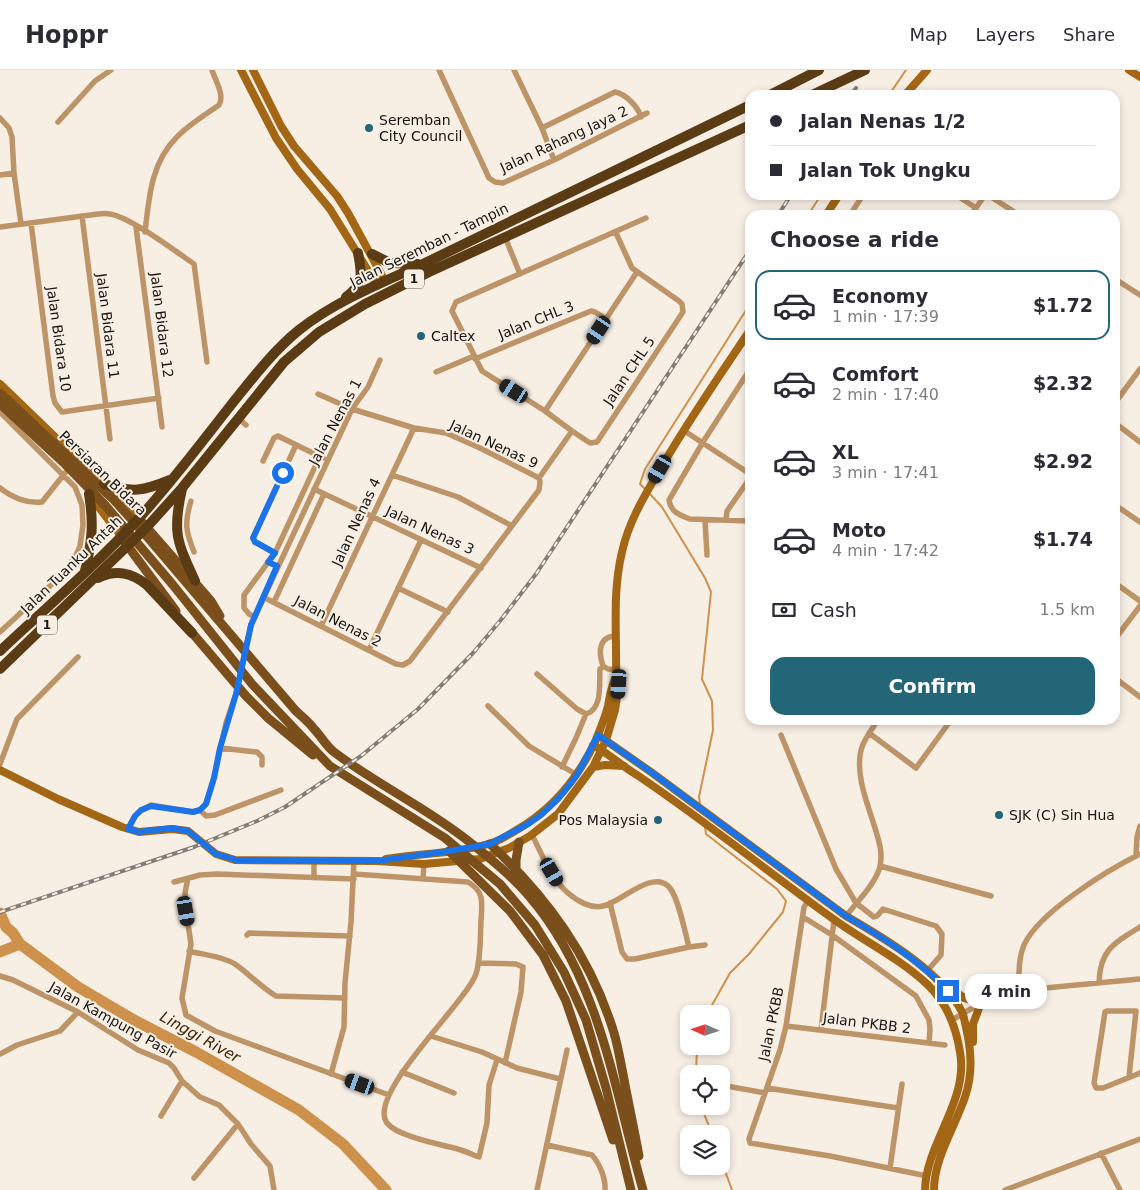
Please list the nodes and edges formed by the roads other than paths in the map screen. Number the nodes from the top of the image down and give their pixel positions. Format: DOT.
graph roads {
  1 [pos="111,70"];
  2 [pos="212,70"];
  3 [pos="241,70"];
  4 [pos="253,70"];
  5 [pos="440,70"];
  6 [pos="514,70"];
  7 [pos="819,70"];
  8 [pos="865,70"];
  9 [pos="927,70"];
  10 [pos="1129,70"];
  11 [pos="1140,77"];
  12 [pos="780,90"];
  13 [pos="823,90"];
  14 [pos="909,90"];
  15 [pos="745,107"];
  16 [pos="0,118"];
  17 [pos="58,122"];
  18 [pos="745,127"];
  19 [pos="542,128"];
  20 [pos="554,160"];
  21 [pos="14,173"];
  22 [pos="0,175"];
  23 [pos="964,200"];
  24 [pos="983,200"];
  25 [pos="995,200"];
  26 [pos="976,208"];
  27 [pos="1011,210"];
  28 [pos="82,216"];
  29 [pos="646,218"];
  30 [pos="31,223"];
  31 [pos="21,224"];
  32 [pos="0,227"];
  33 [pos="136,227"];
  34 [pos="146,232"];
  35 [pos="616,233"];
  36 [pos="505,237"];
  37 [pos="358,253"];
  38 [pos="372,254"];
  39 [pos="423,264"];
  40 [pos="637,272"];
  41 [pos="520,274"];
  42 [pos="381,283"];
  43 [pos="1120,283"];
  44 [pos="1140,295"];
  45 [pos="333,307"];
  46 [pos="606,319"];
  47 [pos="745,338"];
  48 [pos="474,358"];
  49 [pos="380,360"];
  50 [pos="207,362"];
  51 [pos="1140,369"];
  52 [pos="436,372"];
  53 [pos="745,377"];
  54 [pos="0,384"];
  55 [pos="0,393"];
  56 [pos="318,394"];
  57 [pos="1120,396"];
  58 [pos="159,398"];
  59 [pos="0,404"];
  60 [pos="106,405"];
  61 [pos="352,410"];
  62 [pos="0,411"];
  63 [pos="545,411"];
  64 [pos="162,427"];
  65 [pos="1120,427"];
  66 [pos="414,428"];
  67 [pos="684,430"];
  68 [pos="572,431"];
  69 [pos="110,439"];
  70 [pos="703,442"];
  71 [pos="1140,442"];
  72 [pos="296,445"];
  73 [pos="320,456"];
  74 [pos="328,460"];
  75 [pos="263,461"];
  76 [pos="745,471"];
  77 [pos="65,473"];
  78 [pos="392,475"];
  79 [pos="539,478"];
  80 [pos="172,479"];
  81 [pos="104,484"];
  82 [pos="745,485"];
  83 [pos="0,488"];
  84 [pos="182,488"];
  85 [pos="314,489"];
  86 [pos="88,494"];
  87 [pos="324,494"];
  88 [pos="121,501"];
  89 [pos="191,501"];
  90 [pos="1120,508"];
  91 [pos="372,517"];
  92 [pos="138,518"];
  93 [pos="705,520"];
  94 [pos="726,520"];
  95 [pos="109,521"];
  96 [pos="745,521"];
  97 [pos="1140,522"];
  98 [pos="512,526"];
  99 [pos="147,527"];
  100 [pos="121,536"];
  101 [pos="421,540"];
  102 [pos="128,546"];
  103 [pos="194,552"];
  104 [pos="170,553"];
  105 [pos="275,553"];
  106 [pos="707,556"];
  107 [pos="268,562"];
  108 [pos="277,566"];
  109 [pos="480,568"];
  110 [pos="84,572"];
  111 [pos="151,575"];
  112 [pos="93,581"];
  113 [pos="195,582"];
  114 [pos="398,588"];
  115 [pos="1120,589"];
  116 [pos="263,597"];
  117 [pos="1140,601"];
  118 [pos="274,602"];
  119 [pos="1140,606"];
  120 [pos="448,612"];
  121 [pos="255,616"];
  122 [pos="321,626"];
  123 [pos="0,632"];
  124 [pos="1120,632"];
  125 [pos="192,633"];
  126 [pos="230,634"];
  127 [pos="616,636"];
  128 [pos="369,650"];
  129 [pos="0,651"];
  130 [pos="78,658"];
  131 [pos="403,665"];
  132 [pos="603,666"];
  133 [pos="0,669"];
  134 [pos="616,673"];
  135 [pos="537,674"];
  136 [pos="1120,682"];
  137 [pos="1140,697"];
  138 [pos="488,706"];
  139 [pos="586,714"];
  140 [pos="874,725"];
  141 [pos="947,725"];
  142 [pos="868,733"];
  143 [pos="781,734"];
  144 [pos="598,735"];
  145 [pos="606,740"];
  146 [pos="593,745"];
  147 [pos="220,748"];
  148 [pos="601,749"];
  149 [pos="0,764"];
  150 [pos="262,765"];
  151 [pos="330,766"];
  152 [pos="624,766"];
  153 [pos="562,767"];
  154 [pos="593,767"];
  155 [pos="0,770"];
  156 [pos="577,775"];
  157 [pos="282,790"];
  158 [pos="200,810"];
  159 [pos="699,813"];
  160 [pos="709,821"];
  161 [pos="1140,826"];
  162 [pos="128,829"];
  163 [pos="532,835"];
  164 [pos="519,842"];
  165 [pos="490,844"];
  166 [pos="449,851"];
  167 [pos="499,852"];
  168 [pos="1138,855"];
  169 [pos="314,860"];
  170 [pos="354,861"];
  171 [pos="377,861"];
  172 [pos="458,861"];
  173 [pos="424,864"];
  174 [pos="880,866"];
  175 [pos="517,870"];
  176 [pos="354,876"];
  177 [pos="314,877"];
  178 [pos="188,878"];
  179 [pos="423,879"];
  180 [pos="174,882"];
  181 [pos="991,896"];
  182 [pos="498,899"];
  183 [pos="610,903"];
  184 [pos="856,903"];
  185 [pos="806,904"];
  186 [pos="846,916"];
  187 [pos="803,917"];
  188 [pos="834,920"];
  189 [pos="1140,927"];
  190 [pos="247,935"];
  191 [pos="832,935"];
  192 [pos="350,936"];
  193 [pos="705,945"];
  194 [pos="689,947"];
  195 [pos="189,951"];
  196 [pos="478,963"];
  197 [pos="927,971"];
  198 [pos="0,976"];
  199 [pos="1140,980"];
  200 [pos="1099,982"];
  201 [pos="942,984"];
  202 [pos="1018,991"];
  203 [pos="345,998"];
  204 [pos="981,1003"];
  205 [pos="78,1012"];
  206 [pos="963,1013"];
  207 [pos="952,1020"];
  208 [pos="786,1026"];
  209 [pos="821,1030"];
  210 [pos="431,1036"];
  211 [pos="929,1043"];
  212 [pos="945,1045"];
  213 [pos="567,1050"];
  214 [pos="971,1053"];
  215 [pos="0,1054"];
  216 [pos="496,1060"];
  217 [pos="505,1063"];
  218 [pos="402,1072"];
  219 [pos="1140,1073"];
  220 [pos="331,1074"];
  221 [pos="560,1078"];
  222 [pos="1129,1078"];
  223 [pos="182,1081"];
  224 [pos="902,1084"];
  225 [pos="730,1086"];
  226 [pos="766,1091"];
  227 [pos="454,1094"];
  228 [pos="390,1095"];
  229 [pos="898,1108"];
  230 [pos="160,1116"];
  231 [pos="238,1124"];
  232 [pos="1140,1138"];
  233 [pos="547,1145"];
  234 [pos="1101,1153"];
  235 [pos="890,1168"];
  236 [pos="926,1176"];
  237 [pos="194,1178"];
  238 [pos="274,1190"];
  239 [pos="538,1190"];
  240 [pos="605,1190"];
  241 [pos="630,1190"];
  242 [pos="644,1190"];
  243 [pos="925,1190"];
  244 [pos="934,1190"];
  245 [pos="1005,1190"];
  246 [pos="1120,1190"];
  1 -- 17 [label="street"];
  2 -- 34 [label="street"];
  3 -- 37 [label="main road"];
  4 -- 38 [label="main road"];
  5 -- 20 [label="street, Jalan Rahang Jaya 2"];
  6 -- 19 [label="street"];
  7 -- 12 [label="highway"];
  8 -- 13 [label="highway"];
  9 -- 14 [label="main road"];
  10 -- 11 [label="main road"];
  15 -- 39 [label="highway, Jalan Seremban - Tampin / 1"];
  16 -- 21 [label="street"];
  18 -- 36 [label="highway, Jalan Seremban - Tampin / 1"];
  19 -- 20 [label="street"];
  19 -- 20 [label="street, Jalan Rahang Jaya 2"];
  21 -- 22 [label="street"];
  21 -- 31 [label="street"];
  23 -- 26 [label="street"];
  24 -- 26 [label="street"];
  25 -- 27 [label="street"];
  28 -- 30 [label="street"];
  28 -- 33 [label="street"];
  28 -- 60 [label="street, Jalan Bidara 11"];
  29 -- 35 [label="street"];
  30 -- 31 [label="street"];
  30 -- 60 [label="street, Jalan Bidara 10"];
  31 -- 32 [label="street"];
  33 -- 34 [label="street"];
  33 -- 58 [label="street, Jalan Bidara 12"];
  34 -- 50 [label="street"];
  35 -- 40 [label="street"];
  35 -- 41 [label="street"];
  36 -- 41 [label="street"];
  36 -- 84 [label="highway, Jalan Seremban - Tampin / 1"];
  37 -- 42 [label="main road"];
  37 -- 45 [label="highway"];
  38 -- 39 [label="highway"];
  38 -- 42 [label="main road"];
  39 -- 42 [label="highway, Jalan Seremban - Tampin / 1"];
  40 -- 46 [label="street"];
  40 -- 68 [label="street, Jalan CHL 5"];
  41 -- 48 [label="street"];
  42 -- 45 [label="highway, Jalan Seremban - Tampin / 1"];
  43 -- 44 [label="street"];
  45 -- 80 [label="highway, Jalan Seremban - Tampin / 1"];
  46 -- 48 [label="street, Jalan CHL 3"];
  46 -- 63 [label="street"];
  47 -- 67 [label="main road"];
  48 -- 52 [label="street"];
  48 -- 63 [label="street"];
  49 -- 61 [label="street, Jalan Nenas 1"];
  51 -- 57 [label="street"];
  53 -- 70 [label="street"];
  54 -- 81 [label="main road, Persiaran Bidara"];
  55 -- 126 [label="main road, Persiaran Bidara"];
  56 -- 61 [label="street, Jalan Nenas 9"];
  58 -- 60 [label="street"];
  58 -- 64 [label="street, Jalan Bidara 12"];
  59 -- 151 [label="main road, Persiaran Bidara"];
  60 -- 69 [label="street, Jalan Bidara 11"];
  61 -- 66 [label="street, Jalan Nenas 9"];
  61 -- 74 [label="street, Jalan Nenas 1"];
  62 -- 77 [label="main road, Persiaran Bidara"];
  63 -- 68 [label="street"];
  65 -- 71 [label="street"];
  66 -- 78 [label="street, Jalan Nenas 4"];
  66 -- 79 [label="street, Jalan Nenas 9"];
  67 -- 70 [label="street"];
  67 -- 127 [label="main road"];
  68 -- 79 [label="street"];
  70 -- 76 [label="street"];
  70 -- 93 [label="street"];
  72 -- 73 [label="street"];
  72 -- 75 [label="street"];
  72 -- 105 [label="street"];
  73 -- 74 [label="street"];
  73 -- 105 [label="street"];
  74 -- 85 [label="street, Jalan Nenas 1"];
  77 -- 83 [label="street"];
  77 -- 86 [label="main road, Persiaran Bidara"];
  77 -- 123 [label="street"];
  78 -- 91 [label="street, Jalan Nenas 4"];
  78 -- 98 [label="street"];
  79 -- 98 [label="street, Jalan Nenas 9"];
  80 -- 81 [label="highway"];
  80 -- 92 [label="highway, Jalan Seremban - Tampin / 1"];
  81 -- 88 [label="main road, Persiaran Bidara"];
  82 -- 94 [label="street"];
  84 -- 99 [label="highway, Jalan Seremban - Tampin / 1"];
  84 -- 113 [label="highway"];
  85 -- 87 [label="street, Jalan Nenas 3"];
  85 -- 108 [label="street, Jalan Nenas 1"];
  86 -- 95 [label="main road, Persiaran Bidara"];
  86 -- 110 [label="highway"];
  87 -- 91 [label="street, Jalan Nenas 3"];
  87 -- 118 [label="street"];
  88 -- 92 [label="main road, Persiaran Bidara"];
  88 -- 95 [label="main road"];
  89 -- 103 [label="street"];
  90 -- 97 [label="street"];
  91 -- 101 [label="street, Jalan Nenas 3"];
  91 -- 122 [label="street, Jalan Nenas 4"];
  92 -- 99 [label="main road"];
  92 -- 100 [label="highway, Jalan Tuanku Antah / 1"];
  93 -- 94 [label="street"];
  93 -- 106 [label="street"];
  94 -- 96 [label="street"];
  95 -- 100 [label="main road, Persiaran Bidara"];
  98 -- 109 [label="street, Jalan Nenas 9"];
  99 -- 102 [label="highway, Jalan Tuanku Antah / 1"];
  99 -- 104 [label="main road"];
  100 -- 102 [label="main road"];
  100 -- 110 [label="highway, Jalan Tuanku Antah / 1"];
  101 -- 109 [label="street, Jalan Nenas 3"];
  101 -- 114 [label="street"];
  102 -- 111 [label="main road"];
  102 -- 112 [label="highway, Jalan Tuanku Antah / 1"];
  104 -- 111 [label="main road"];
  104 -- 113 [label="main road"];
  105 -- 107 [label="street"];
  107 -- 108 [label="street"];
  107 -- 121 [label="street"];
  108 -- 116 [label="street, Jalan Nenas 1"];
  109 -- 120 [label="street, Jalan Nenas 9"];
  110 -- 129 [label="highway, Jalan Tuanku Antah / 1"];
  111 -- 125 [label="main road"];
  112 -- 125 [label="highway"];
  112 -- 133 [label="highway, Jalan Tuanku Antah / 1"];
  113 -- 126 [label="main road"];
  114 -- 120 [label="street"];
  114 -- 128 [label="street"];
  115 -- 117 [label="street"];
  116 -- 118 [label="street, Jalan Nenas 2"];
  116 -- 121 [label="street, Jalan Nenas 1"];
  118 -- 122 [label="street, Jalan Nenas 2"];
  119 -- 124 [label="street"];
  120 -- 131 [label="street, Jalan Nenas 9"];
  121 -- 147 [label="street, Jalan Nenas 1"];
  122 -- 128 [label="street, Jalan Nenas 2"];
  125 -- 151 [label="main road"];
  126 -- 242 [label="main road"];
  127 -- 132 [label="street"];
  127 -- 134 [label="main road"];
  128 -- 131 [label="street, Jalan Nenas 2"];
  130 -- 149 [label="street"];
  132 -- 134 [label="street"];
  132 -- 139 [label="street"];
  134 -- 144 [label="main road"];
  134 -- 145 [label="main road"];
  135 -- 139 [label="street"];
  136 -- 137 [label="street"];
  138 -- 153 [label="street"];
  139 -- 153 [label="street"];
  140 -- 142 [label="street"];
  141 -- 142 [label="street"];
  142 -- 174 [label="street"];
  143 -- 184 [label="street"];
  144 -- 145 [label="main road"];
  144 -- 146 [label="main road"];
  145 -- 148 [label="main road"];
  145 -- 159 [label="main road"];
  146 -- 148 [label="main road"];
  146 -- 156 [label="main road"];
  147 -- 150 [label="street"];
  147 -- 158 [label="street, Jalan Nenas 1"];
  148 -- 152 [label="main road"];
  148 -- 154 [label="main road"];
  151 -- 241 [label="main road"];
  152 -- 154 [label="main road"];
  152 -- 159 [label="main road"];
  153 -- 156 [label="street"];
  154 -- 163 [label="main road"];
  155 -- 162 [label="main road"];
  156 -- 165 [label="main road"];
  157 -- 158 [label="street"];
  158 -- 162 [label="street"];
  159 -- 160 [label="main road"];
  160 -- 185 [label="main road"];
  160 -- 186 [label="main road"];
  161 -- 168 [label="street"];
  162 -- 169 [label="main road"];
  163 -- 164 [label="main road"];
  163 -- 183 [label="street"];
  164 -- 167 [label="main road"];
  164 -- 175 [label="main road"];
  165 -- 166 [label="main road"];
  165 -- 167 [label="main road"];
  166 -- 171 [label="main road"];
  166 -- 172 [label="main road"];
  167 -- 172 [label="main road"];
  167 -- 175 [label="main road"];
  168 -- 202 [label="street"];
  169 -- 170 [label="main road"];
  169 -- 177 [label="street"];
  170 -- 171 [label="main road"];
  170 -- 176 [label="street"];
  171 -- 173 [label="main road"];
  172 -- 173 [label="main road"];
  172 -- 182 [label="main road"];
  173 -- 179 [label="street"];
  174 -- 181 [label="street"];
  174 -- 184 [label="street"];
  175 -- 182 [label="main road"];
  175 -- 242 [label="main road"];
  176 -- 177 [label="street"];
  176 -- 179 [label="street"];
  176 -- 192 [label="street"];
  177 -- 178 [label="street"];
  178 -- 180 [label="street"];
  178 -- 195 [label="street"];
  179 -- 196 [label="street"];
  182 -- 241 [label="main road"];
  183 -- 194 [label="street"];
  183 -- 194 [label="street"];
  184 -- 186 [label="street"];
  184 -- 197 [label="street"];
  185 -- 187 [label="street, Jalan PKBB"];
  185 -- 188 [label="main road"];
  186 -- 197 [label="main road"];
  187 -- 191 [label="street"];
  187 -- 208 [label="street, Jalan PKBB"];
  188 -- 191 [label="street"];
  188 -- 207 [label="main road"];
  189 -- 200 [label="street"];
  190 -- 192 [label="street"];
  191 -- 209 [label="street"];
  191 -- 211 [label="street"];
  192 -- 203 [label="street"];
  193 -- 194 [label="street"];
  195 -- 203 [label="street"];
  195 -- 220 [label="street"];
  196 -- 210 [label="street"];
  196 -- 217 [label="street"];
  197 -- 201 [label="main road"];
  198 -- 205 [label="street, Jalan Kampung Pasir"];
  199 -- 200 [label="street"];
  200 -- 202 [label="street"];
  201 -- 204 [label="main road"];
  201 -- 206 [label="main road"];
  202 -- 204 [label="street"];
  203 -- 220 [label="street"];
  204 -- 206 [label="street"];
  204 -- 214 [label="main road"];
  205 -- 215 [label="street"];
  205 -- 223 [label="street, Jalan Kampung Pasir"];
  206 -- 207 [label="street"];
  206 -- 214 [label="main road"];
  207 -- 236 [label="main road"];
  208 -- 209 [label="street, Jalan PKBB 2"];
  208 -- 226 [label="street, Jalan PKBB"];
  209 -- 211 [label="street, Jalan PKBB 2"];
  210 -- 216 [label="street"];
  210 -- 218 [label="street"];
  211 -- 212 [label="street, Jalan PKBB 2"];
  213 -- 221 [label="street"];
  214 -- 244 [label="main road"];
  216 -- 217 [label="street"];
  216 -- 228 [label="street"];
  217 -- 221 [label="street"];
  218 -- 227 [label="street"];
  218 -- 228 [label="street"];
  219 -- 222 [label="street"];
  220 -- 228 [label="street"];
  221 -- 233 [label="street"];
  222 -- 222 [label="street"];
  223 -- 230 [label="street"];
  223 -- 231 [label="street, Jalan Kampung Pasir"];
  224 -- 229 [label="street"];
  225 -- 226 [label="street"];
  226 -- 229 [label="street"];
  226 -- 235 [label="street, Jalan PKBB"];
  229 -- 235 [label="street"];
  231 -- 237 [label="street"];
  231 -- 238 [label="street, Jalan Kampung Pasir"];
  232 -- 234 [label="street"];
  233 -- 239 [label="street"];
  233 -- 240 [label="street"];
  234 -- 245 [label="street"];
  234 -- 246 [label="street"];
  235 -- 236 [label="street"];
  236 -- 243 [label="main road"];
}
